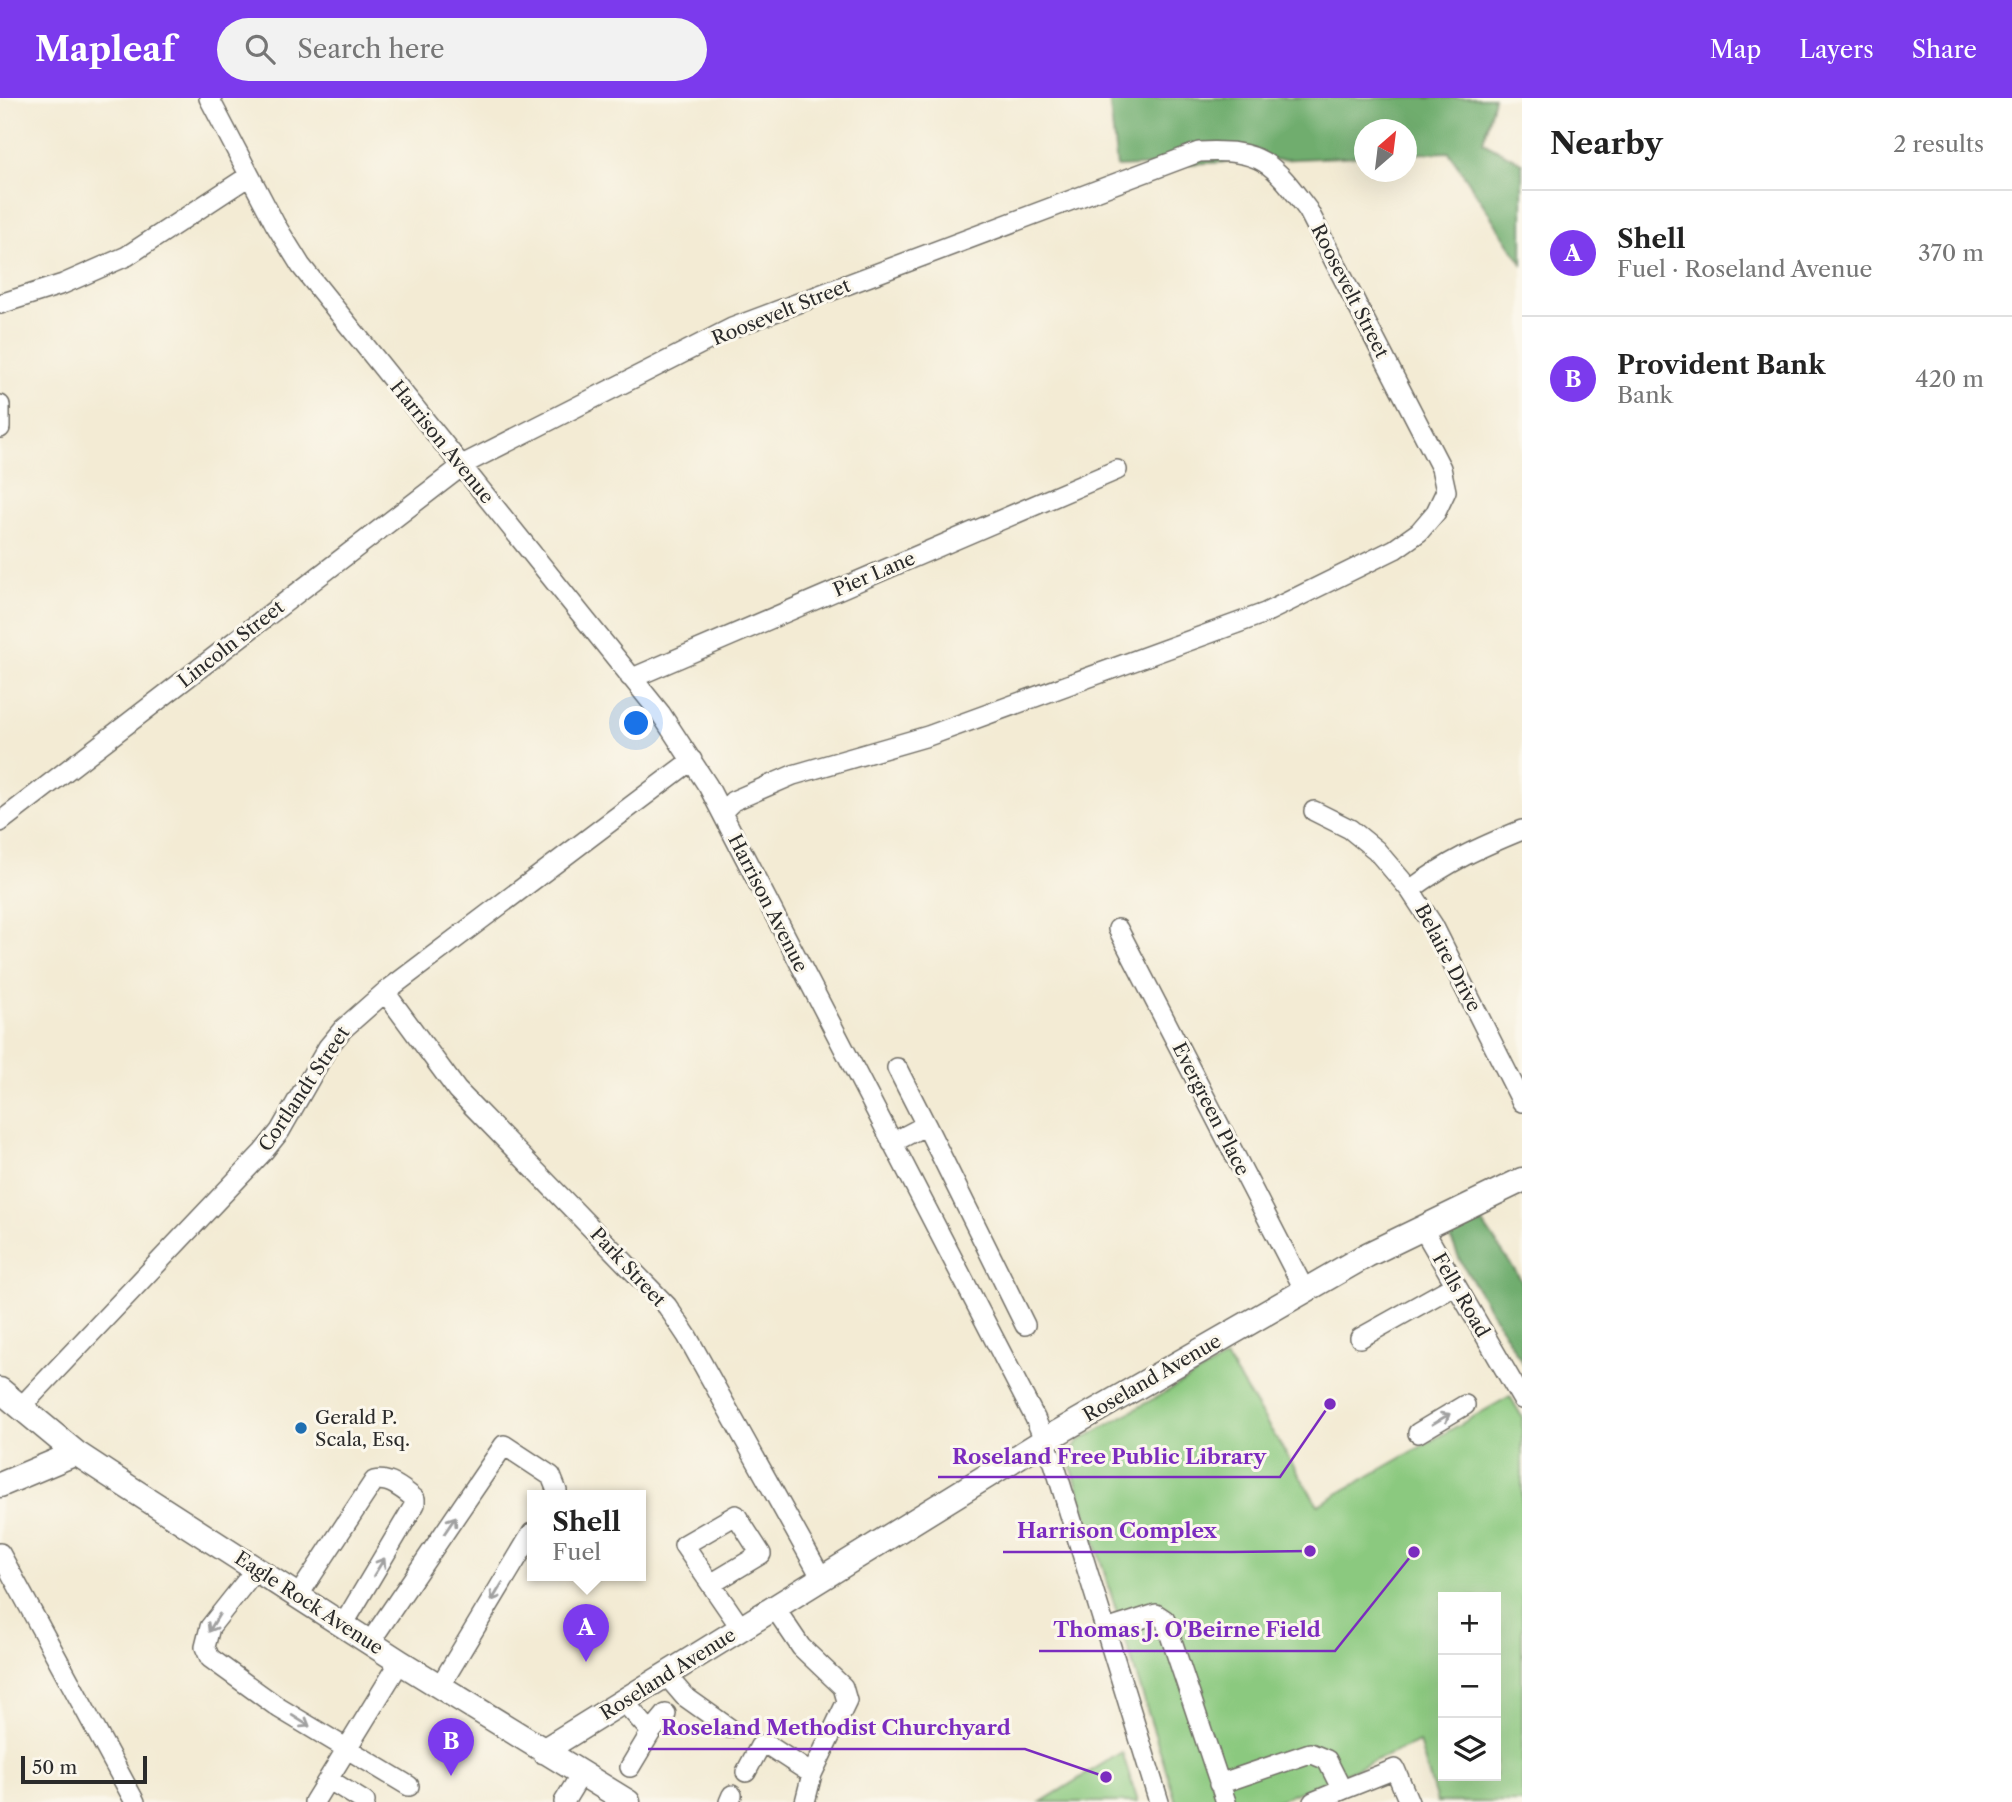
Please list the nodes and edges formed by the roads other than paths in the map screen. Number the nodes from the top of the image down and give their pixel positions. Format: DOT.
graph roads {
  1 [pos="208,98"];
  2 [pos="249,176"];
  3 [pos="0,304"];
  4 [pos="0,405"];
  5 [pos="0,428"];
  6 [pos="461,466"];
  7 [pos="1117,470"];
  8 [pos="630,677"];
  9 [pos="692,760"];
  10 [pos="1314,811"];
  11 [pos="722,812"];
  12 [pos="0,822"];
  13 [pos="1522,830"];
  14 [pos="1410,890"];
  15 [pos="1118,929"];
  16 [pos="385,992"];
  17 [pos="897,1068"];
  18 [pos="1522,1102"];
  19 [pos="926,1125"];
  20 [pos="892,1143"];
  21 [pos="1522,1180"];
  22 [pos="1422,1227"];
  23 [pos="1455,1285"];
  24 [pos="1304,1289"];
  25 [pos="1025,1325"];
  26 [pos="1360,1338"];
  27 [pos="0,1390"];
  28 [pos="1522,1399"];
  29 [pos="1465,1405"];
  30 [pos="20,1408"];
  31 [pos="1418,1433"];
  32 [pos="1045,1440"];
  33 [pos="76,1452"];
  34 [pos="0,1485"];
  35 [pos="557,1490"];
  36 [pos="527,1541"];
  37 [pos="0,1553"];
  38 [pos="256,1569"];
  39 [pos="821,1577"];
  40 [pos="711,1584"];
  41 [pos="298,1596"];
  42 [pos="774,1607"];
  43 [pos="343,1625"];
  44 [pos="741,1628"];
  45 [pos="1106,1630"];
  46 [pos="370,1642"];
  47 [pos="400,1662"];
  48 [pos="666,1675"];
  49 [pos="440,1686"];
  50 [pos="624,1702"];
  51 [pos="666,1714"];
  52 [pos="729,1728"];
  53 [pos="651,1732"];
  54 [pos="347,1749"];
  55 [pos="543,1751"];
  56 [pos="630,1767"];
  57 [pos="746,1772"];
  58 [pos="582,1774"];
  59 [pos="812,1774"];
  60 [pos="328,1779"];
  61 [pos="409,1786"];
  62 [pos="1342,1790"];
  63 [pos="1222,1793"];
  64 [pos="611,1798"];
  65 [pos="135,1802"];
  66 [pos="314,1802"];
  67 [pos="365,1802"];
  68 [pos="564,1802"];
  69 [pos="806,1802"];
  70 [pos="1159,1802"];
  71 [pos="1313,1802"];
  72 [pos="1409,1802"];
  1 -- 2 [label="street, Harrison Avenue"];
  2 -- 3 [label="street"];
  2 -- 6 [label="street, Harrison Avenue"];
  4 -- 5 [label="street"];
  6 -- 8 [label="street, Harrison Avenue"];
  6 -- 11 [label="street, Roosevelt Street"];
  6 -- 12 [label="street, Lincoln Street"];
  7 -- 8 [label="street, Pier Lane"];
  8 -- 9 [label="street, Harrison Avenue"];
  9 -- 11 [label="street, Harrison Avenue"];
  9 -- 16 [label="street, Cortlandt Street"];
  10 -- 14 [label="street, Belaire Drive"];
  11 -- 20 [label="street, Harrison Avenue"];
  13 -- 14 [label="street"];
  14 -- 18 [label="street, Belaire Drive"];
  15 -- 24 [label="street, Evergreen Place"];
  16 -- 30 [label="street, Cortlandt Street"];
  16 -- 39 [label="street, Park Street"];
  17 -- 19 [label="street"];
  19 -- 20 [label="street"];
  19 -- 25 [label="street"];
  20 -- 32 [label="street, Harrison Avenue"];
  21 -- 22 [label="main road, Roseland Avenue"];
  22 -- 23 [label="street, Fells Road"];
  22 -- 24 [label="main road, Roseland Avenue"];
  23 -- 26 [label="street"];
  23 -- 28 [label="street, Fells Road"];
  24 -- 32 [label="main road, Roseland Avenue"];
  27 -- 30 [label="main road, Eagle Rock Avenue"];
  31 -- 29 [label="street, one-way"];
  30 -- 33 [label="main road, Eagle Rock Avenue"];
  32 -- 39 [label="main road, Roseland Avenue"];
  32 -- 45 [label="street, Harrison Avenue"];
  33 -- 34 [label="main road"];
  33 -- 38 [label="main road, Eagle Rock Avenue"];
  46 -- 35 [label="street, one-way"];
  36 -- 49 [label="street, one-way"];
  37 -- 65 [label="street"];
  38 -- 41 [label="main road, Eagle Rock Avenue"];
  38 -- 54 [label="street, one-way"];
  39 -- 42 [label="main road, Roseland Avenue"];
  40 -- 44 [label="street"];
  41 -- 43 [label="main road, Eagle Rock Avenue"];
  43 -- 41 [label="street, one-way"];
  42 -- 44 [label="main road, Roseland Avenue"];
  42 -- 59 [label="street"];
  43 -- 46 [label="main road, Eagle Rock Avenue"];
  44 -- 48 [label="main road, Roseland Avenue"];
  45 -- 63 [label="street"];
  45 -- 70 [label="street, Harrison Avenue"];
  46 -- 47 [label="main road, Eagle Rock Avenue"];
  47 -- 49 [label="main road, Eagle Rock Avenue"];
  47 -- 54 [label="street"];
  48 -- 50 [label="main road, Roseland Avenue"];
  48 -- 52 [label="street"];
  49 -- 55 [label="main road, Eagle Rock Avenue"];
  50 -- 53 [label="street"];
  50 -- 55 [label="main road, Roseland Avenue"];
  51 -- 53 [label="street"];
  53 -- 56 [label="street"];
  54 -- 60 [label="street"];
  54 -- 61 [label="street"];
  55 -- 58 [label="main road, Eagle Rock Avenue"];
  57 -- 59 [label="street"];
  58 -- 64 [label="main road, Eagle Rock Avenue"];
  58 -- 68 [label="street"];
  59 -- 69 [label="street"];
  60 -- 66 [label="street"];
  60 -- 67 [label="street"];
  62 -- 63 [label="street"];
  62 -- 71 [label="street"];
  62 -- 72 [label="street"];
}
